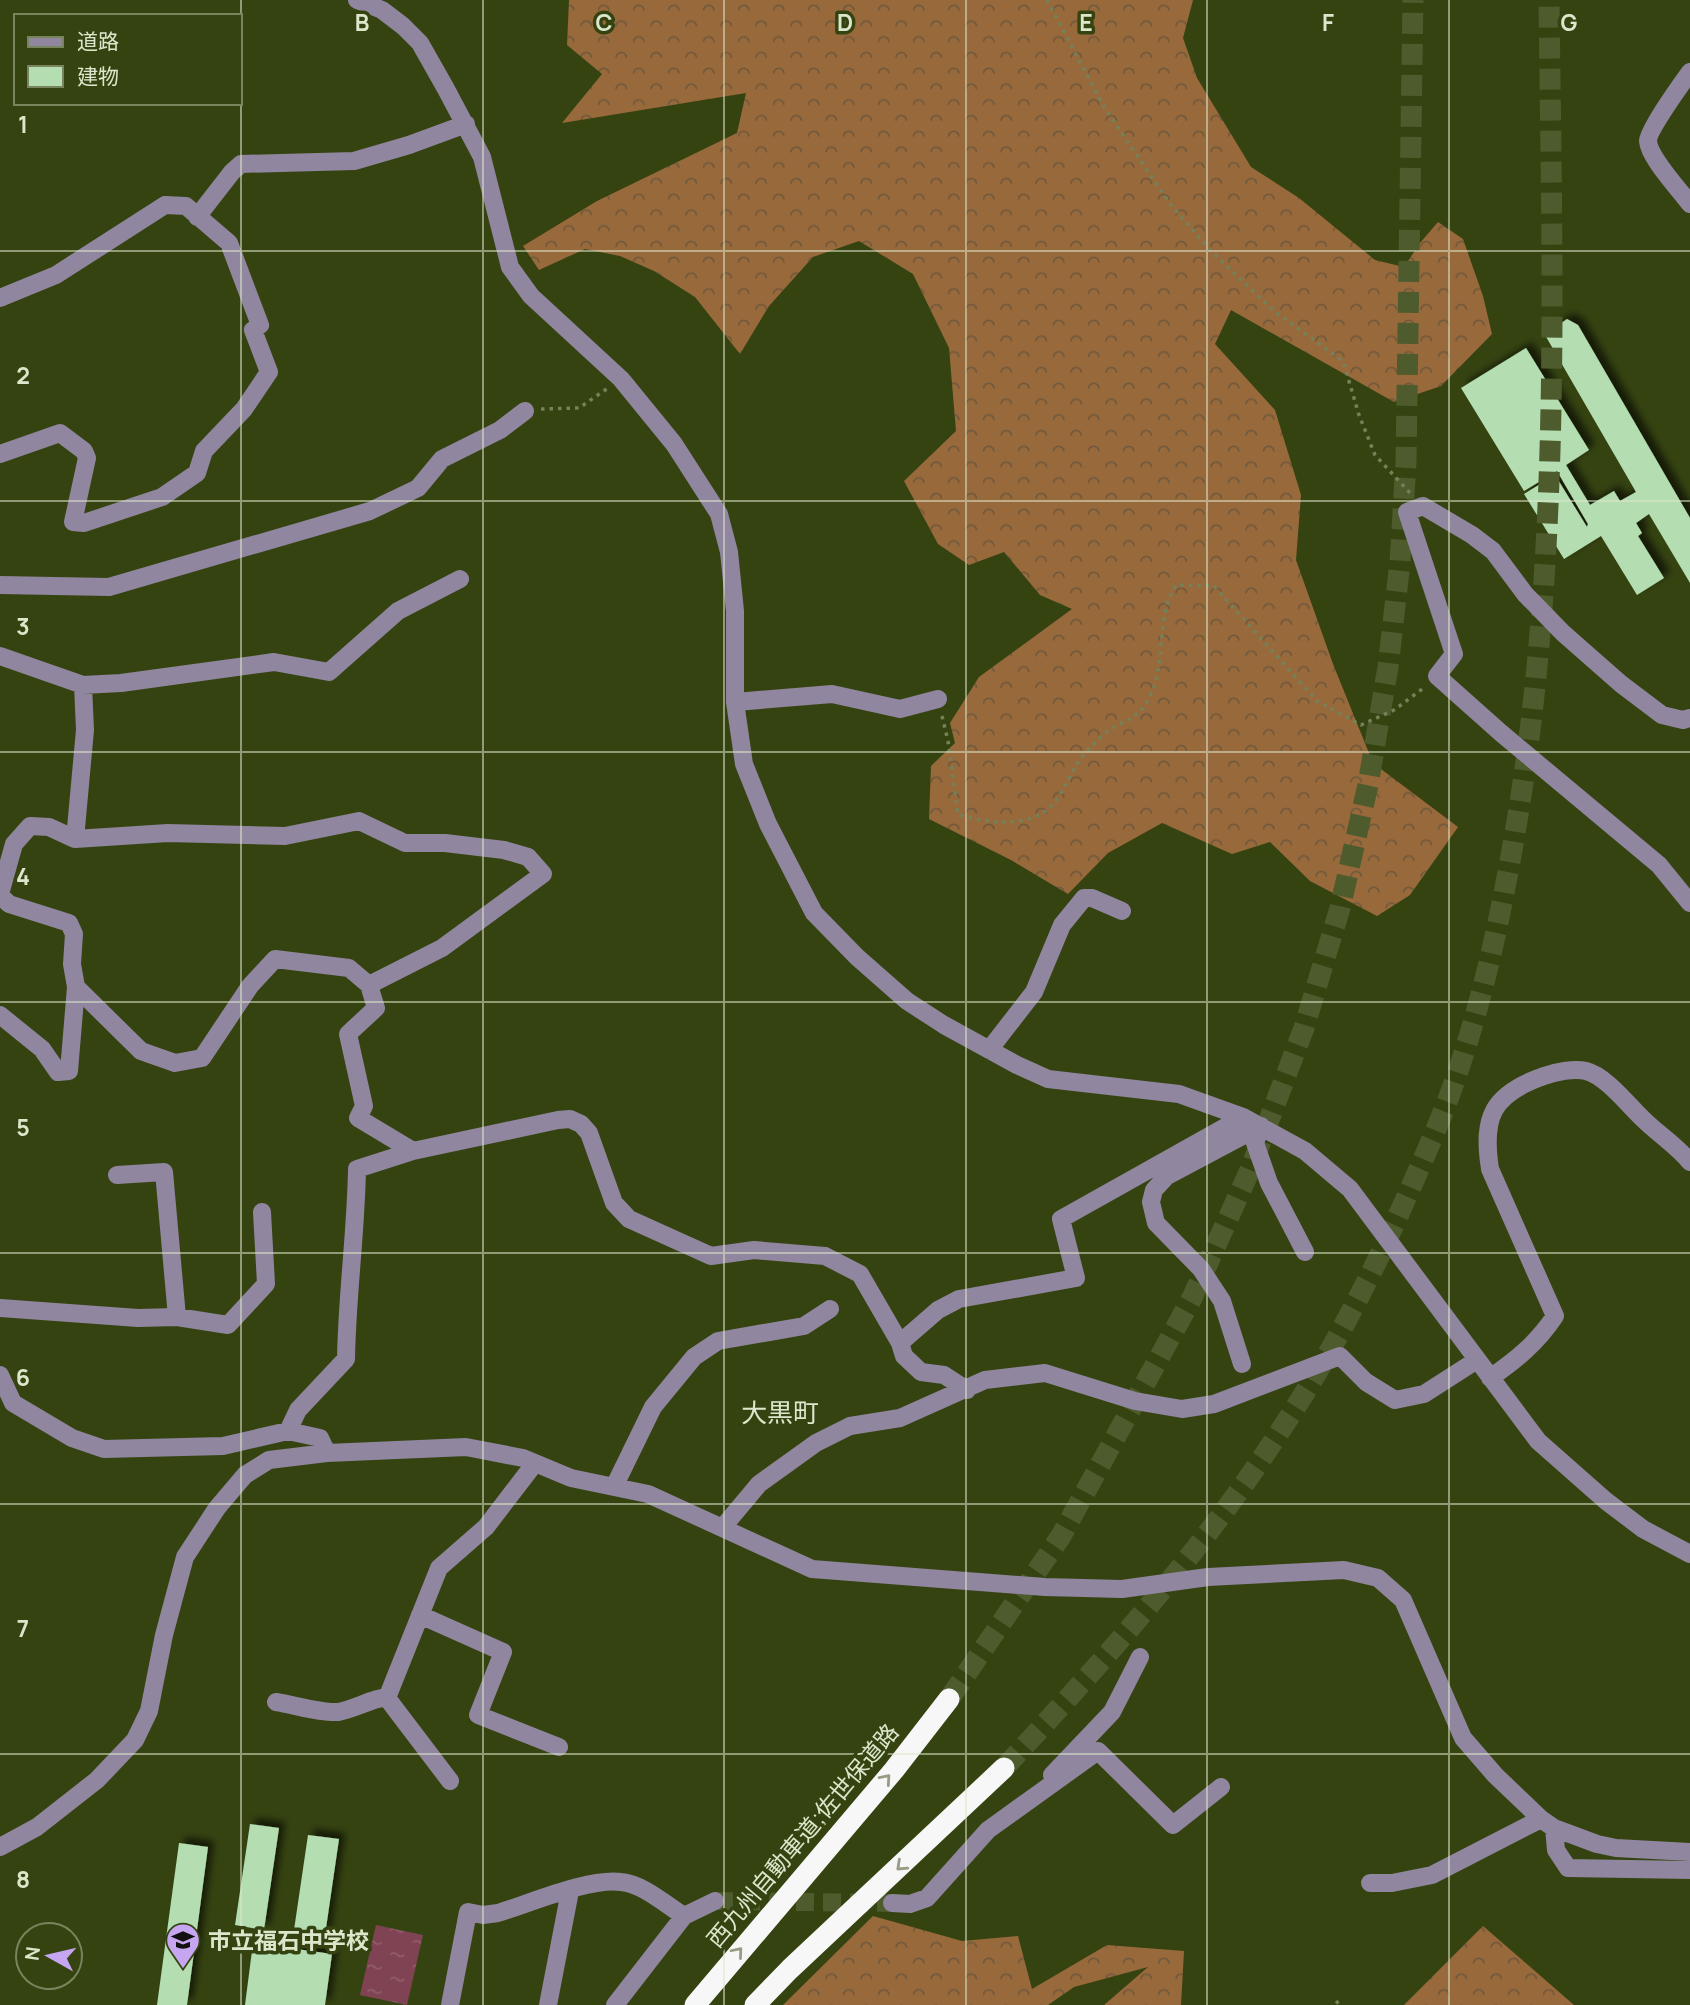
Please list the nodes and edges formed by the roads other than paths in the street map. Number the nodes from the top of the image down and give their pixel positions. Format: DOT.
graph roads {
  1 [pos="357,0"];
  2 [pos="1690,72"];
  3 [pos="466,124"];
  4 [pos="1690,204"];
  5 [pos="197,217"];
  6 [pos="0,298"];
  7 [pos="525,411"];
  8 [pos="0,454"];
  9 [pos="460,579"];
  10 [pos="0,585"];
  11 [pos="0,656"];
  12 [pos="83,685"];
  13 [pos="938,699"];
  14 [pos="735,702"];
  15 [pos="1690,718"];
  16 [pos="75,839"];
  17 [pos="7,841"];
  18 [pos="0,895"];
  19 [pos="1690,902"];
  20 [pos="1122,911"];
  21 [pos="369,985"];
  22 [pos="76,987"];
  23 [pos="0,1015"];
  24 [pos="989,1050"];
  25 [pos="1244,1117"];
  26 [pos="1261,1126"];
  27 [pos="413,1151"];
  28 [pos="1690,1162"];
  29 [pos="117,1175"];
  30 [pos="262,1212"];
  31 [pos="1305,1252"];
  32 [pos="0,1308"];
  33 [pos="830,1309"];
  34 [pos="177,1318"];
  35 [pos="900,1343"];
  36 [pos="1477,1360"];
  37 [pos="1242,1364"];
  38 [pos="0,1375"];
  39 [pos="1490,1378"];
  40 [pos="967,1390"];
  41 [pos="288,1431"];
  42 [pos="327,1453"];
  43 [pos="535,1463"];
  44 [pos="614,1487"];
  45 [pos="723,1527"];
  46 [pos="1690,1554"];
  47 [pos="420,1615"];
  48 [pos="1140,1657"];
  49 [pos="387,1698"];
  50 [pos="949,1699"];
  51 [pos="276,1702"];
  52 [pos="559,1746"];
  53 [pos="1004,1768"];
  54 [pos="450,1781"];
  55 [pos="1221,1787"];
  56 [pos="1034,1797"];
  57 [pos="1548,1823"];
  58 [pos="0,1847"];
  59 [pos="1690,1852"];
  60 [pos="1690,1870"];
  61 [pos="1370,1883"];
  62 [pos="570,1891"];
  63 [pos="715,1901"];
  64 [pos="892,1903"];
  65 [pos="684,1916"];
  66 [pos="450,2005"];
  67 [pos="548,2005"];
  68 [pos="615,2005"];
  69 [pos="695,2005"];
  70 [pos="755,2005"];
  1 -- 3 [label="street"];
  2 -- 4 [label="street"];
  3 -- 5 [label="street"];
  3 -- 14 [label="street"];
  5 -- 6 [label="street"];
  5 -- 8 [label="street"];
  7 -- 10 [label="street"];
  9 -- 12 [label="street"];
  11 -- 12 [label="street"];
  12 -- 16 [label="street"];
  13 -- 14 [label="street"];
  14 -- 24 [label="street"];
  15 -- 19 [label="street"];
  16 -- 17 [label="street"];
  16 -- 21 [label="street"];
  17 -- 18 [label="street"];
  18 -- 22 [label="street"];
  20 -- 24 [label="street"];
  21 -- 22 [label="street"];
  21 -- 27 [label="street"];
  22 -- 23 [label="street"];
  24 -- 25 [label="street"];
  25 -- 26 [label="street"];
  25 -- 35 [label="street"];
  26 -- 31 [label="street"];
  26 -- 36 [label="street"];
  26 -- 37 [label="street"];
  27 -- 35 [label="street"];
  27 -- 41 [label="street"];
  28 -- 39 [label="street"];
  29 -- 34 [label="street"];
  30 -- 34 [label="street"];
  32 -- 34 [label="street"];
  33 -- 44 [label="street"];
  35 -- 40 [label="street"];
  36 -- 39 [label="street"];
  36 -- 40 [label="street"];
  38 -- 41 [label="street"];
  39 -- 46 [label="street"];
  40 -- 45 [label="street"];
  41 -- 42 [label="street"];
  42 -- 43 [label="street"];
  42 -- 58 [label="street"];
  43 -- 44 [label="street"];
  43 -- 47 [label="street"];
  44 -- 45 [label="street"];
  45 -- 57 [label="street"];
  47 -- 49 [label="street"];
  47 -- 52 [label="street"];
  48 -- 56 [label="street"];
  49 -- 51 [label="street"];
  49 -- 54 [label="street"];
  69 -- 50 [label="highway, 西九州自動車道;佐世保道路, one-way"];
  53 -- 70 [label="highway, one-way"];
  55 -- 56 [label="street"];
  56 -- 64 [label="street"];
  57 -- 59 [label="street"];
  57 -- 60 [label="street"];
  57 -- 61 [label="street"];
  62 -- 65 [label="street"];
  62 -- 66 [label="street"];
  62 -- 67 [label="street"];
  63 -- 65 [label="street"];
  65 -- 68 [label="street"];
}
